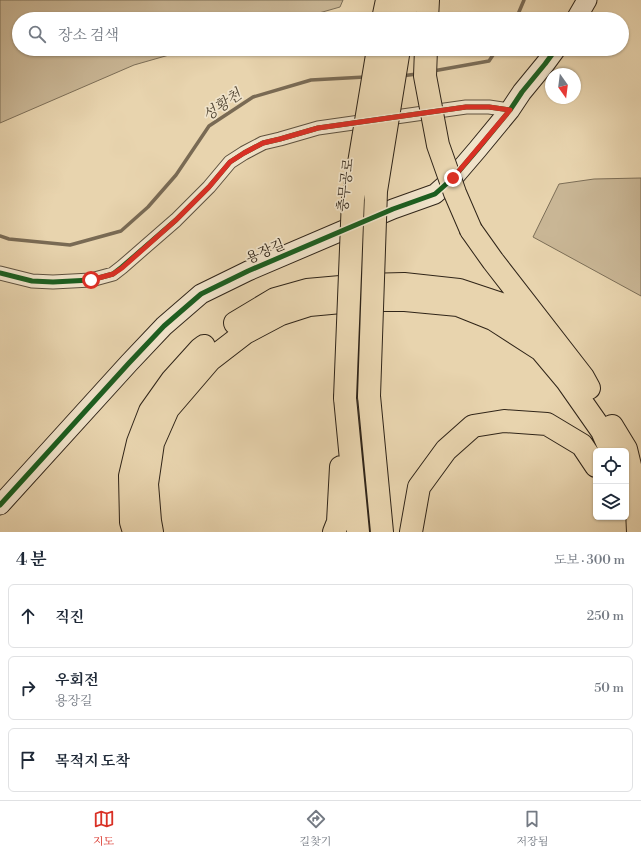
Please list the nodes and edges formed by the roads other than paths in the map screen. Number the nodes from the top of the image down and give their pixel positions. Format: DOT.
graph roads {
  1 [pos="387,0"];
  2 [pos="407,0"];
  3 [pos="587,0"];
  4 [pos="384,12"];
  5 [pos="405,12"];
  6 [pos="580,12"];
  7 [pos="377,56"];
  8 [pos="398,56"];
  9 [pos="426,56"];
  10 [pos="551,56"];
  11 [pos="510,110"];
  12 [pos="0,272"];
  13 [pos="583,377"];
  14 [pos="346,408"];
  15 [pos="610,448"];
  16 [pos="593,462"];
  17 [pos="0,505"];
  18 [pos="627,524"];
  19 [pos="134,532"];
  20 [pos="152,532"];
  21 [pos="334,532"];
  22 [pos="358,532"];
  23 [pos="382,532"];
  24 [pos="411,532"];
  1 -- 4 [label="highway"];
  2 -- 5 [label="highway"];
  3 -- 6 [label="street"];
  7 -- 14 [label="highway, 충무공로, bridge"];
  8 -- 23 [label="highway, bridge"];
  9 -- 13 [label="highway, bridge"];
  10 -- 11 [label="street, 용장길"];
  11 -- 12 [label="street"];
  11 -- 17 [label="street, 용장길"];
  13 -- 18 [label="highway"];
  13 -- 19 [label="highway"];
  14 -- 21 [label="highway"];
  14 -- 22 [label="highway, 충무공로"];
  15 -- 20 [label="highway"];
  16 -- 24 [label="highway"];
}
